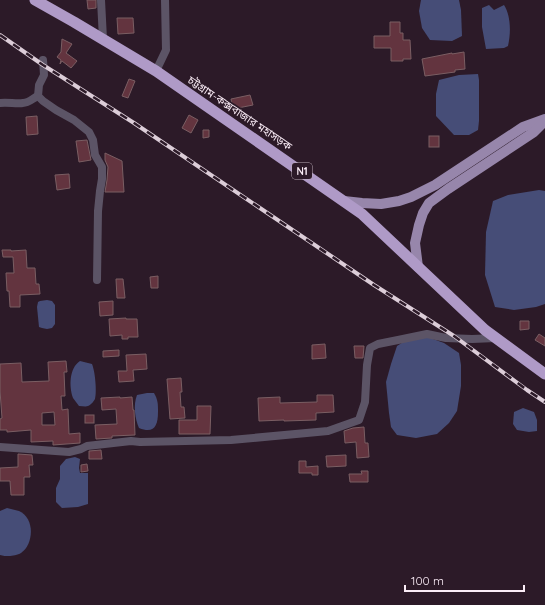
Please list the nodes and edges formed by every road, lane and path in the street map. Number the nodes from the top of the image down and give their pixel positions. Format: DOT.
graph roads {
  1 [pos="35,0"];
  2 [pos="101,0"];
  3 [pos="165,0"];
  4 [pos="103,40"];
  5 [pos="43,60"];
  6 [pos="156,71"];
  7 [pos="38,96"];
  8 [pos="0,103"];
  9 [pos="545,120"];
  10 [pos="344,201"];
  11 [pos="418,267"];
  12 [pos="97,280"];
  13 [pos="496,338"];
  14 [pos="545,374"];
  15 [pos="0,447"];
  1 -- 4 [label="highway, চট্টগ্রাম-কক্সবাজার মহাসড়ক / N1"];
  2 -- 4 [label="street"];
  3 -- 6 [label="street"];
  4 -- 6 [label="highway, চট্টগ্রাম-কক্সবাজার মহাসড়ক / N1"];
  5 -- 7 [label="street"];
  6 -- 10 [label="highway, চট্টগ্রাম-কক্সবাজার মহাসড়ক / N1"];
  7 -- 8 [label="street"];
  7 -- 12 [label="street"];
  9 -- 10 [label="main road"];
  9 -- 11 [label="main road"];
  10 -- 11 [label="highway, চট্টগ্রাম-কক্সবাজার মহাসড়ক / N1"];
  11 -- 13 [label="highway, চট্টগ্রাম-কক্সবাজার মহাসড়ক / N1"];
  13 -- 14 [label="highway, চট্টগ্রাম-কক্সবাজার মহাসড়ক / N1"];
  13 -- 15 [label="street"];
}
